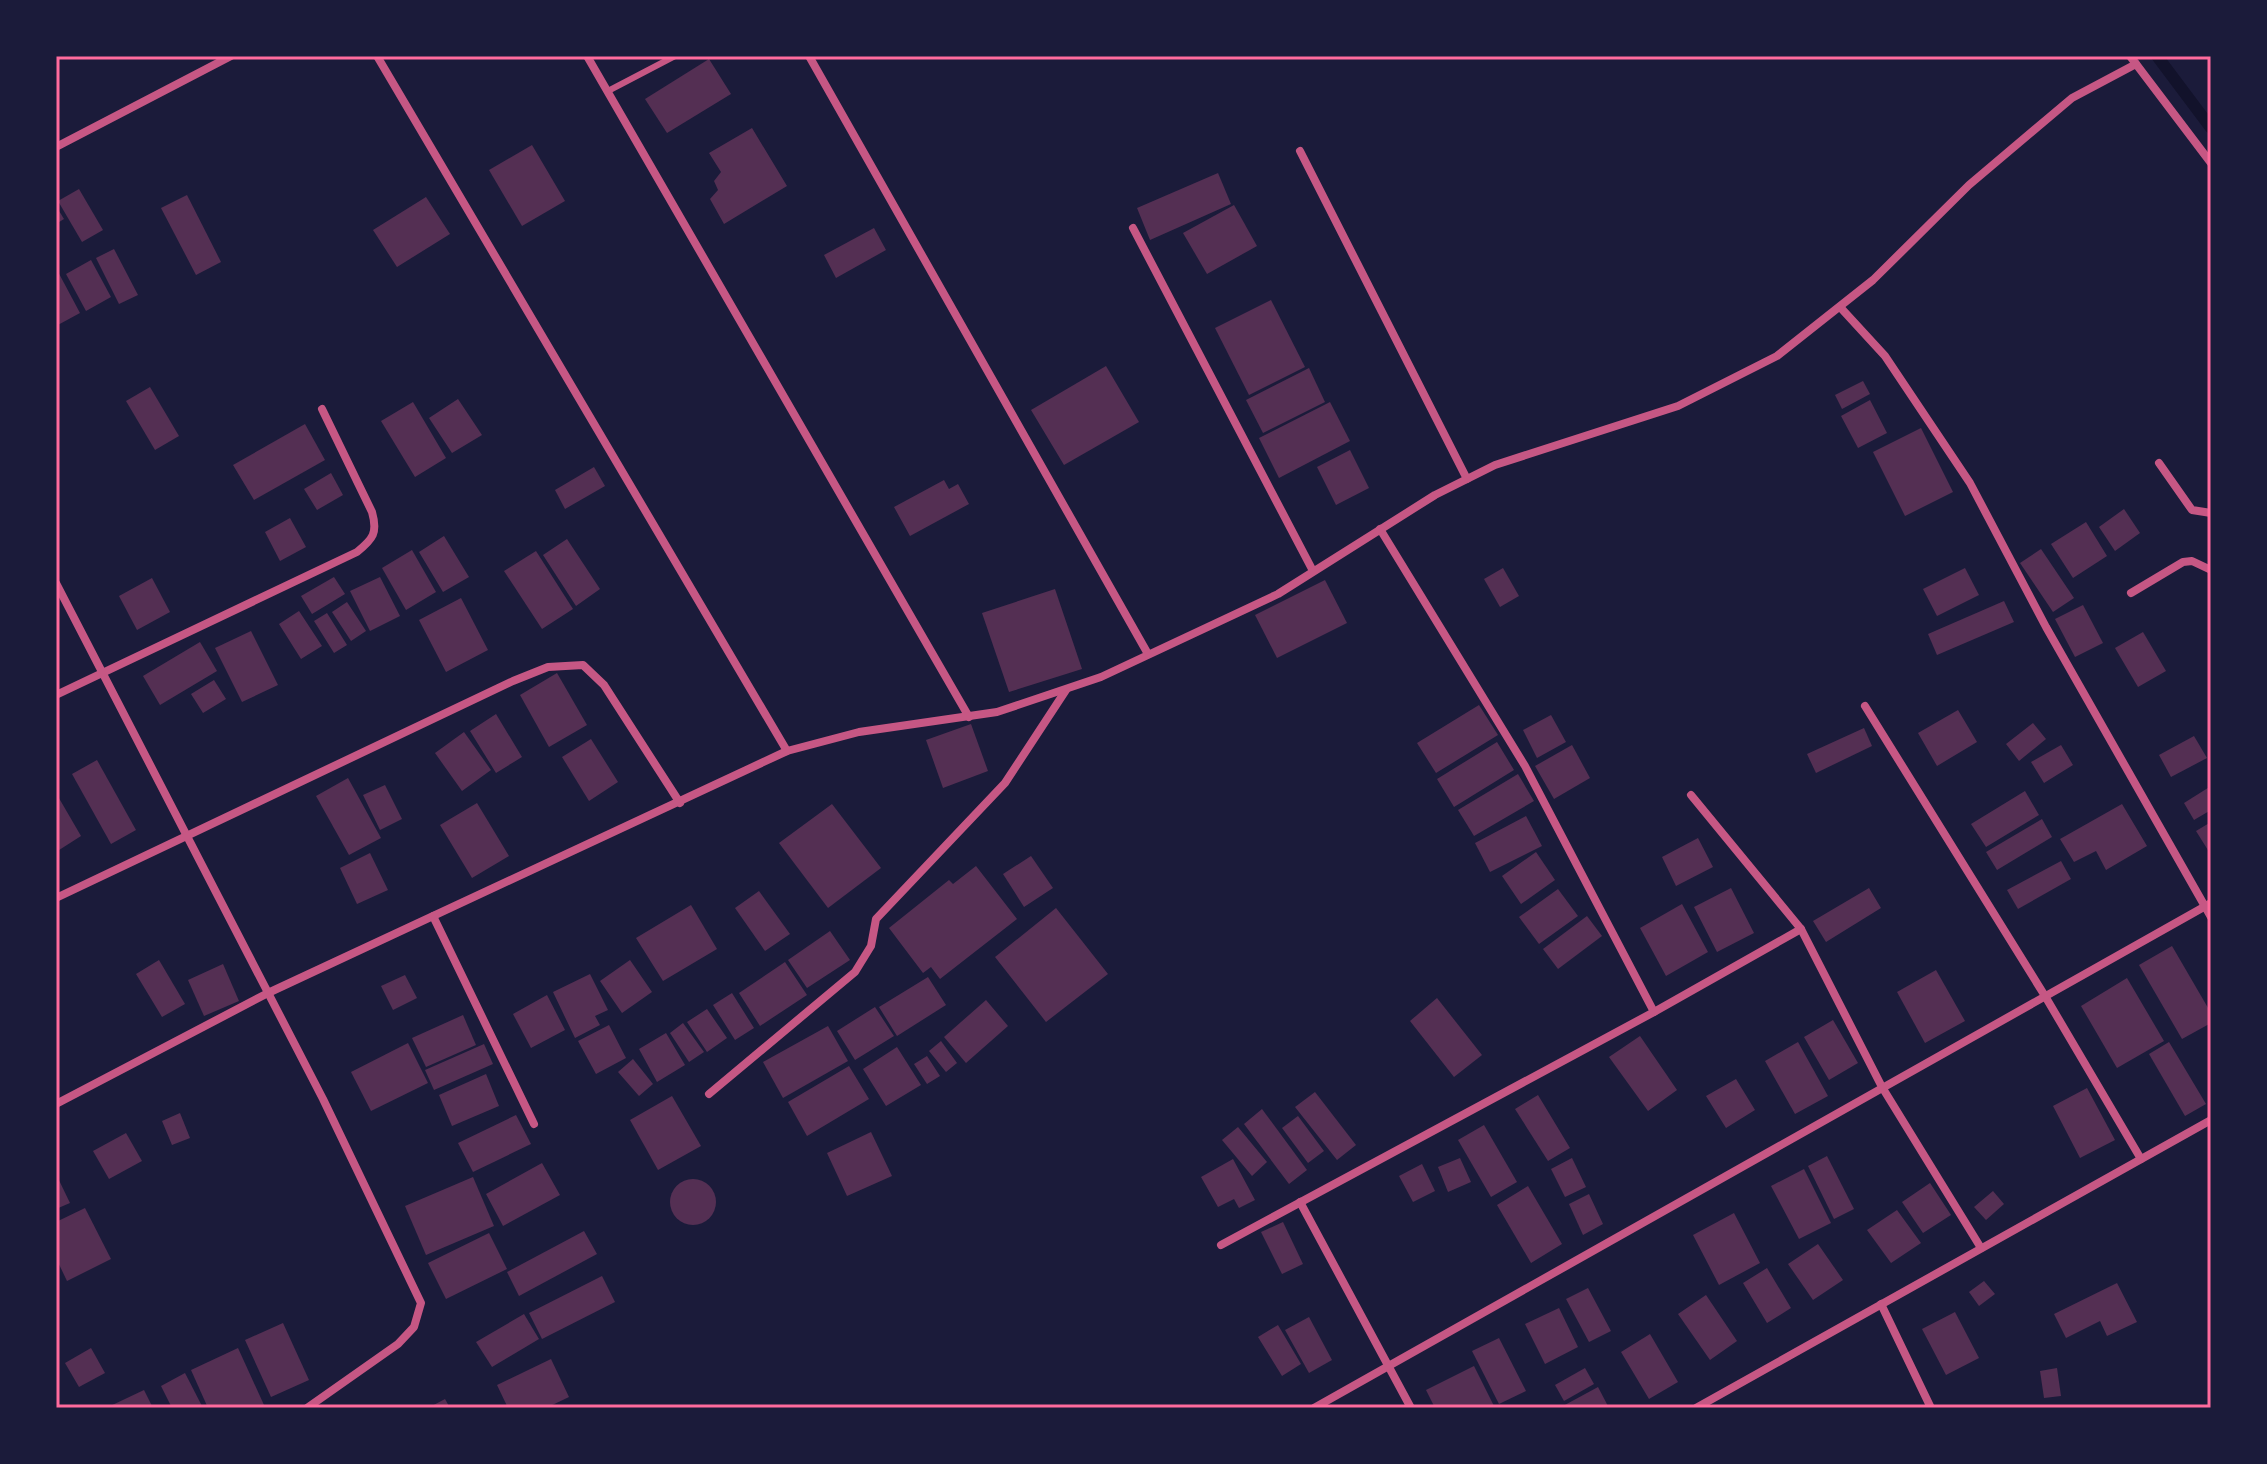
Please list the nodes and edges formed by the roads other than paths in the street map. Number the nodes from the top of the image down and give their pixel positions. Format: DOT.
graph roads {
  1 [pos="231,56"];
  2 [pos="377,56"];
  3 [pos="587,56"];
  4 [pos="675,56"];
  5 [pos="809,56"];
  6 [pos="2133,60"];
  7 [pos="608,91"];
  8 [pos="56,147"];
  9 [pos="1300,151"];
  10 [pos="2211,163"];
  11 [pos="1133,228"];
  12 [pos="1840,307"];
  13 [pos="322,409"];
  14 [pos="2159,463"];
  15 [pos="1467,479"];
  16 [pos="2211,513"];
  17 [pos="1380,529"];
  18 [pos="2211,570"];
  19 [pos="1313,571"];
  20 [pos="56,583"];
  21 [pos="2131,593"];
  22 [pos="1148,654"];
  23 [pos="102,672"];
  24 [pos="1068,688"];
  25 [pos="56,695"];
  26 [pos="1865,706"];
  27 [pos="969,717"];
  28 [pos="787,751"];
  29 [pos="1691,795"];
  30 [pos="680,803"];
  31 [pos="186,834"];
  32 [pos="56,898"];
  33 [pos="2208,904"];
  34 [pos="433,916"];
  35 [pos="2211,917"];
  36 [pos="1801,929"];
  37 [pos="268,993"];
  38 [pos="2045,996"];
  39 [pos="1654,1012"];
  40 [pos="1882,1087"];
  41 [pos="709,1094"];
  42 [pos="56,1104"];
  43 [pos="2211,1120"];
  44 [pos="534,1124"];
  45 [pos="2141,1159"];
  46 [pos="1300,1202"];
  47 [pos="1221,1245"];
  48 [pos="1981,1248"];
  49 [pos="1881,1304"];
  50 [pos="1389,1365"];
  51 [pos="307,1408"];
  52 [pos="1314,1408"];
  53 [pos="1411,1408"];
  54 [pos="1696,1408"];
  55 [pos="1931,1408"];
  1 -- 8 [label="street"];
  2 -- 28 [label="street"];
  3 -- 7 [label="street"];
  4 -- 7 [label="lane"];
  5 -- 22 [label="street"];
  6 -- 10 [label="street"];
  6 -- 12 [label="street"];
  7 -- 27 [label="street"];
  9 -- 15 [label="street"];
  11 -- 19 [label="street"];
  12 -- 15 [label="street"];
  12 -- 33 [label="street"];
  13 -- 23 [label="street"];
  14 -- 16 [label="street"];
  15 -- 17 [label="street"];
  17 -- 19 [label="street"];
  17 -- 39 [label="street"];
  18 -- 21 [label="street"];
  19 -- 22 [label="street"];
  20 -- 23 [label="street"];
  22 -- 24 [label="street"];
  23 -- 25 [label="street"];
  23 -- 31 [label="street"];
  24 -- 27 [label="street"];
  24 -- 41 [label="street"];
  26 -- 38 [label="street"];
  27 -- 28 [label="street"];
  28 -- 30 [label="street"];
  29 -- 36 [label="street"];
  30 -- 31 [label="street"];
  30 -- 34 [label="street"];
  31 -- 32 [label="street"];
  31 -- 37 [label="street"];
  33 -- 35 [label="street"];
  33 -- 38 [label="street"];
  34 -- 37 [label="street"];
  34 -- 44 [label="street"];
  36 -- 39 [label="street"];
  36 -- 40 [label="street"];
  37 -- 42 [label="street"];
  37 -- 51 [label="street"];
  38 -- 40 [label="street"];
  38 -- 45 [label="street"];
  39 -- 46 [label="street"];
  40 -- 48 [label="street"];
  40 -- 50 [label="street"];
  43 -- 45 [label="street"];
  45 -- 48 [label="street"];
  46 -- 47 [label="street"];
  46 -- 50 [label="street"];
  48 -- 49 [label="street"];
  49 -- 54 [label="street"];
  49 -- 55 [label="street"];
  50 -- 52 [label="street"];
  50 -- 53 [label="street"];
}
